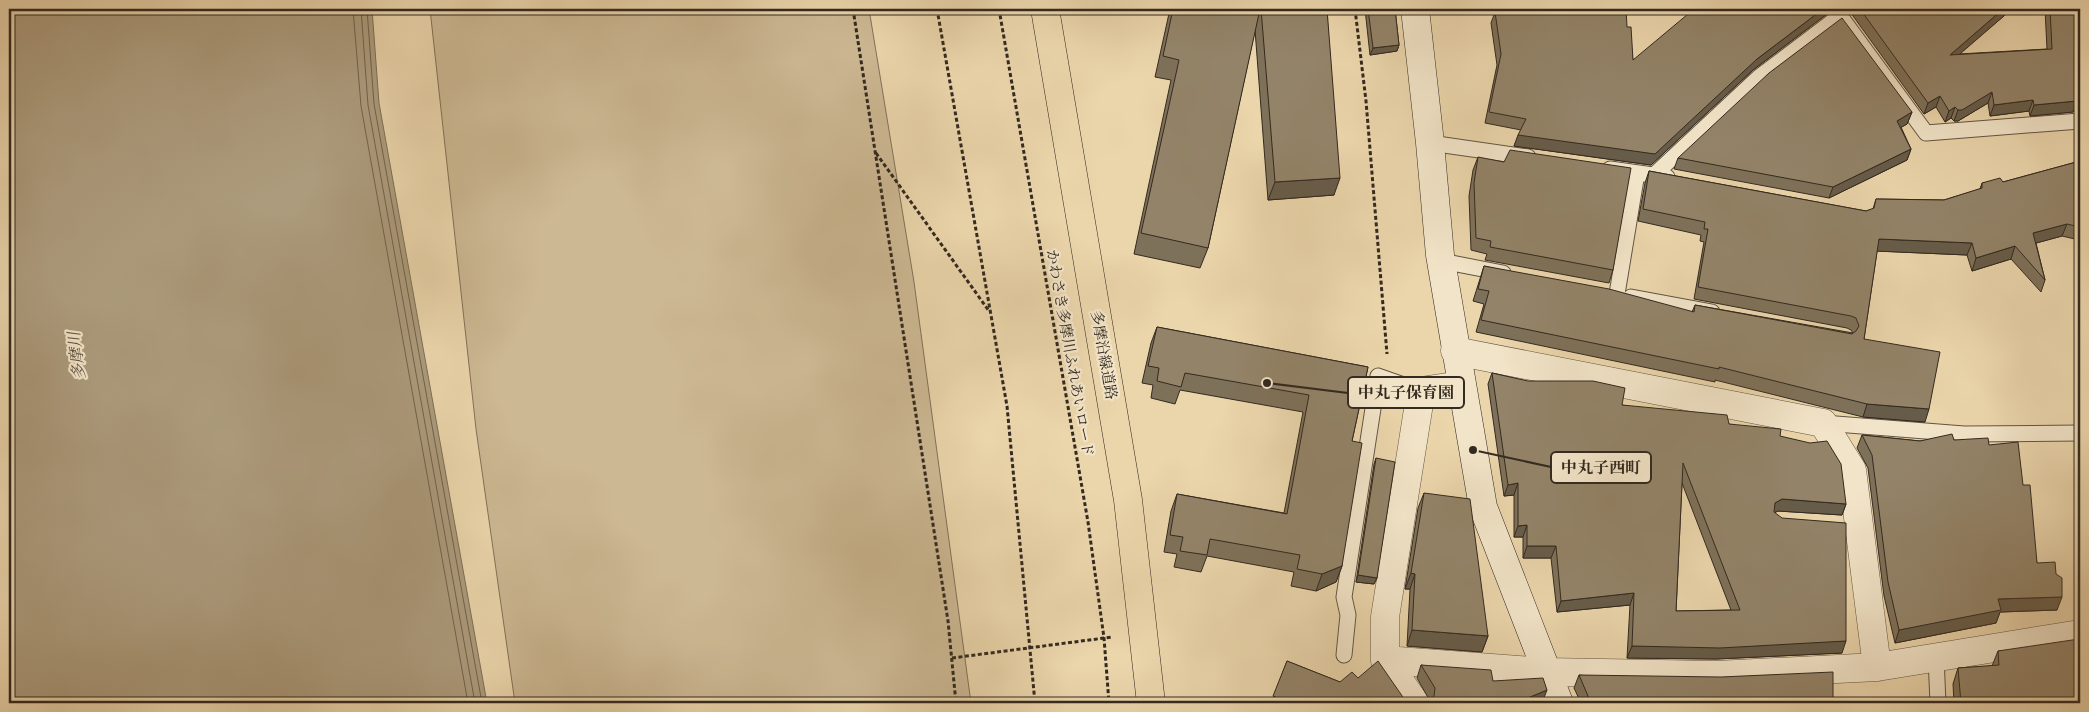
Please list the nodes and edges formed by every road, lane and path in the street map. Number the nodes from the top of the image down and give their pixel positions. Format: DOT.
graph roads {
  1 [pos="853,9"];
  2 [pos="937,9"];
  3 [pos="999,9"];
  4 [pos="1045,9"];
  5 [pos="1355,9"];
  6 [pos="1415,9"];
  7 [pos="1838,12"];
  8 [pos="2080,121"];
  9 [pos="1430,144"];
  10 [pos="875,152"];
  11 [pos="1539,159"];
  12 [pos="1598,167"];
  13 [pos="1638,173"];
  14 [pos="1654,175"];
  15 [pos="1682,180"];
  16 [pos="1441,261"];
  17 [pos="1519,276"];
  18 [pos="991,313"];
  19 [pos="1731,316"];
  20 [pos="1455,351"];
  21 [pos="1389,379"];
  22 [pos="1461,386"];
  23 [pos="1422,391"];
  24 [pos="1823,423"];
  25 [pos="2080,433"];
  26 [pos="2080,634"];
  27 [pos="1104,638"];
  28 [pos="1030,648"];
  29 [pos="1344,655"];
  30 [pos="1936,657"];
  31 [pos="952,658"];
  32 [pos="1385,660"];
  33 [pos="1878,667"];
  34 [pos="1546,672"];
  35 [pos="956,703"];
  36 [pos="1035,703"];
  37 [pos="1109,703"];
  38 [pos="1151,703"];
  39 [pos="1415,703"];
  40 [pos="1560,703"];
  41 [pos="1938,703"];
  1 -- 10 [label="path"];
  2 -- 18 [label="path"];
  3 -- 27 [label="path, かわさき多摩川ふれあいロード"];
  4 -- 38 [label="main road, 多摩沿線道路"];
  5 -- 21 [label="path"];
  6 -- 9 [label="street"];
  7 -- 8 [label="lane"];
  7 -- 14 [label="lane"];
  9 -- 11 [label="lane"];
  9 -- 16 [label="street"];
  10 -- 18 [label="path"];
  10 -- 31 [label="path"];
  12 -- 13 [label="lane"];
  13 -- 14 [label="lane"];
  13 -- 19 [label="lane"];
  14 -- 15 [label="lane"];
  16 -- 17 [label="lane"];
  16 -- 20 [label="street"];
  18 -- 28 [label="path"];
  20 -- 22 [label="street"];
  20 -- 24 [label="street"];
  21 -- 23 [label="lane"];
  21 -- 29 [label="lane"];
  22 -- 23 [label="street"];
  22 -- 34 [label="street"];
  23 -- 32 [label="street"];
  24 -- 25 [label="lane"];
  24 -- 33 [label="street"];
  26 -- 30 [label="street"];
  27 -- 28 [label="path"];
  27 -- 37 [label="path, かわさき多摩川ふれあいロード"];
  28 -- 31 [label="path"];
  28 -- 36 [label="path"];
  30 -- 33 [label="street"];
  30 -- 41 [label="lane"];
  31 -- 35 [label="path"];
  32 -- 34 [label="street"];
  32 -- 39 [label="street"];
  33 -- 34 [label="street"];
  34 -- 40 [label="street"];
}
